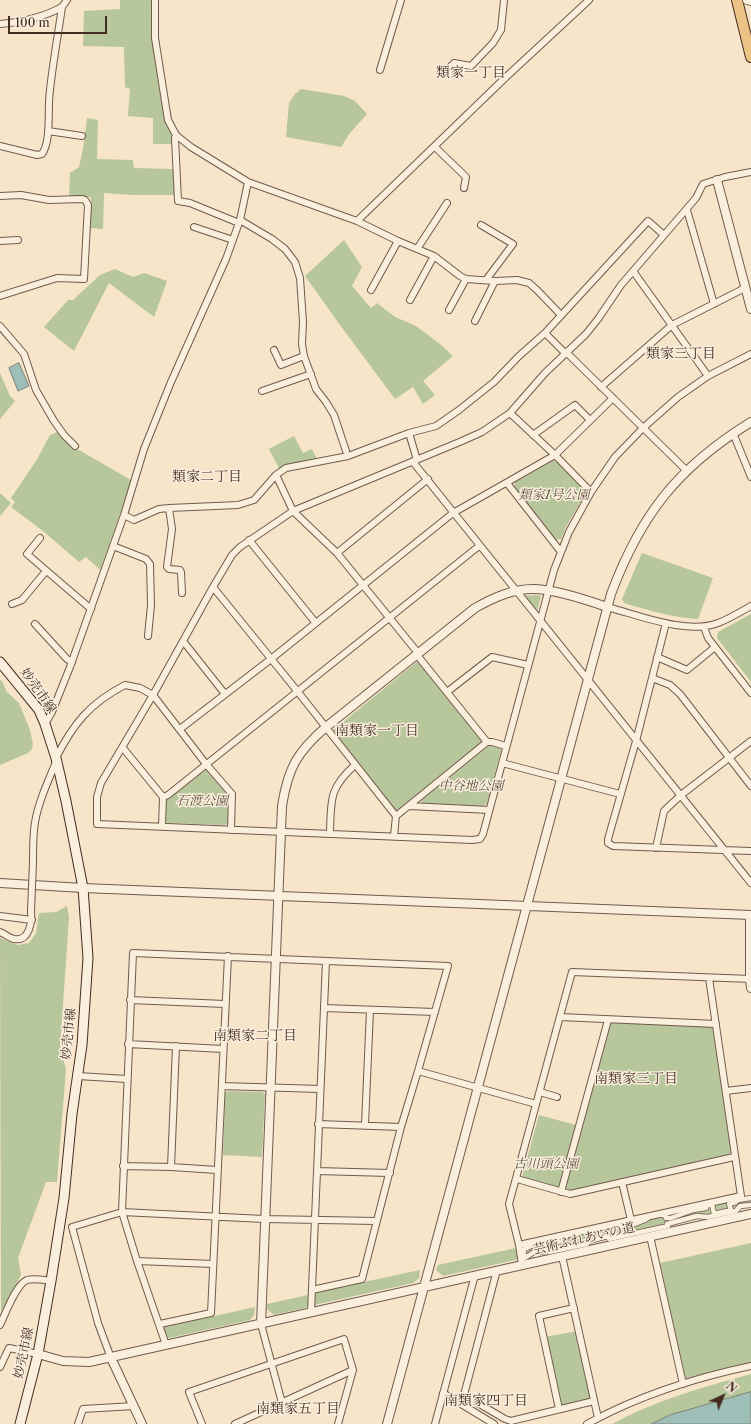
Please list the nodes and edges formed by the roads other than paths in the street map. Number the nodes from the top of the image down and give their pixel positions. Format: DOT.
graph roads {
  1 [pos="67,0"];
  2 [pos="155,0"];
  3 [pos="401,0"];
  4 [pos="504,0"];
  5 [pos="589,0"];
  6 [pos="737,0"];
  7 [pos="747,0"];
  8 [pos="751,1"];
  9 [pos="62,7"];
  10 [pos="0,24"];
  11 [pos="751,57"];
  12 [pos="450,67"];
  13 [pos="380,70"];
  14 [pos="48,131"];
  15 [pos="176,135"];
  16 [pos="82,136"];
  17 [pos="1,146"];
  18 [pos="435,147"];
  19 [pos="0,153"];
  20 [pos="751,172"];
  21 [pos="717,180"];
  22 [pos="248,182"];
  23 [pos="464,188"];
  24 [pos="0,196"];
  25 [pos="447,203"];
  26 [pos="687,210"];
  27 [pos="239,221"];
  28 [pos="357,221"];
  29 [pos="481,225"];
  30 [pos="194,227"];
  31 [pos="664,235"];
  32 [pos="18,240"];
  33 [pos="233,240"];
  34 [pos="398,240"];
  35 [pos="0,241"];
  36 [pos="417,248"];
  37 [pos="434,256"];
  38 [pos="634,271"];
  39 [pos="466,279"];
  40 [pos="486,280"];
  41 [pos="495,281"];
  42 [pos="745,288"];
  43 [pos="371,290"];
  44 [pos="0,296"];
  45 [pos="410,300"];
  46 [pos="714,304"];
  47 [pos="751,309"];
  48 [pos="449,310"];
  49 [pos="561,315"];
  50 [pos="475,321"];
  51 [pos="0,326"];
  52 [pos="672,326"];
  53 [pos="545,333"];
  54 [pos="274,350"];
  55 [pos="566,352"];
  56 [pos="751,354"];
  57 [pos="304,356"];
  58 [pos="311,374"];
  59 [pos="708,376"];
  60 [pos="602,387"];
  61 [pos="262,391"];
  62 [pos="613,398"];
  63 [pos="510,413"];
  64 [pos="590,420"];
  65 [pos="751,422"];
  66 [pos="643,428"];
  67 [pos="408,433"];
  68 [pos="734,433"];
  69 [pos="533,435"];
  70 [pos="75,446"];
  71 [pos="346,451"];
  72 [pos="555,456"];
  73 [pos="415,461"];
  74 [pos="686,470"];
  75 [pos="276,475"];
  76 [pos="751,477"];
  77 [pos="428,480"];
  78 [pos="507,483"];
  79 [pos="591,492"];
  80 [pos="170,508"];
  81 [pos="293,511"];
  82 [pos="453,513"];
  83 [pos="124,516"];
  84 [pos="40,538"];
  85 [pos="249,540"];
  86 [pos="113,546"];
  87 [pos="479,546"];
  88 [pos="561,552"];
  89 [pos="337,553"];
  90 [pos="46,571"];
  91 [pos="363,585"];
  92 [pos="213,587"];
  93 [pos="515,591"];
  94 [pos="548,591"];
  95 [pos="182,593"];
  96 [pos="12,604"];
  97 [pos="608,606"];
  98 [pos="751,606"];
  99 [pos="91,609"];
  100 [pos="389,618"];
  101 [pos="540,621"];
  102 [pos="315,622"];
  103 [pos="666,623"];
  104 [pos="35,624"];
  105 [pos="704,627"];
  106 [pos="148,636"];
  107 [pos="183,641"];
  108 [pos="716,647"];
  109 [pos="418,654"];
  110 [pos="657,658"];
  111 [pos="271,659"];
  112 [pos="0,662"];
  113 [pos="72,662"];
  114 [pos="528,665"];
  115 [pos="652,678"];
  116 [pos="587,680"];
  117 [pos="298,692"];
  118 [pos="447,692"];
  119 [pos="751,693"];
  120 [pos="226,694"];
  121 [pos="153,695"];
  122 [pos="45,724"];
  123 [pos="326,727"];
  124 [pos="180,729"];
  125 [pos="636,741"];
  126 [pos="751,741"];
  127 [pos="487,742"];
  128 [pos="506,746"];
  129 [pos="123,748"];
  130 [pos="729,758"];
  131 [pos="56,760"];
  132 [pos="502,763"];
  133 [pos="206,764"];
  134 [pos="355,765"];
  135 [pos="561,778"];
  136 [pos="751,786"];
  137 [pos="620,794"];
  138 [pos="681,795"];
  139 [pos="163,797"];
  140 [pos="409,806"];
  141 [pos="489,810"];
  142 [pos="396,816"];
  143 [pos="162,826"];
  144 [pos="231,830"];
  145 [pos="282,832"];
  146 [pos="330,833"];
  147 [pos="394,836"];
  148 [pos="656,848"];
  149 [pos="725,851"];
  150 [pos="751,851"];
  151 [pos="0,883"];
  152 [pos="751,883"];
  153 [pos="83,888"];
  154 [pos="279,896"];
  155 [pos="527,906"];
  156 [pos="751,915"];
  157 [pos="0,916"];
  158 [pos="32,920"];
  159 [pos="0,932"];
  160 [pos="228,956"];
  161 [pos="276,959"];
  162 [pos="326,961"];
  163 [pos="709,978"];
  164 [pos="750,979"];
  165 [pos="751,988"];
  166 [pos="130,1000"];
  167 [pos="225,1004"];
  168 [pos="324,1008"];
  169 [pos="370,1010"];
  170 [pos="435,1012"];
  171 [pos="560,1017"];
  172 [pos="608,1020"];
  173 [pos="716,1024"];
  174 [pos="128,1044"];
  175 [pos="176,1046"];
  176 [pos="223,1049"];
  177 [pos="418,1071"];
  178 [pos="78,1076"];
  179 [pos="127,1079"];
  180 [pos="222,1086"];
  181 [pos="271,1088"];
  182 [pos="751,1088"];
  183 [pos="320,1089"];
  184 [pos="477,1089"];
  185 [pos="726,1091"];
  186 [pos="540,1092"];
  187 [pos="557,1097"];
  188 [pos="536,1104"];
  189 [pos="318,1124"];
  190 [pos="365,1125"];
  191 [pos="401,1127"];
  192 [pos="734,1157"];
  193 [pos="123,1166"];
  194 [pos="170,1167"];
  195 [pos="218,1170"];
  196 [pos="317,1171"];
  197 [pos="390,1173"];
  198 [pos="517,1179"];
  199 [pos="622,1182"];
  200 [pos="561,1192"];
  201 [pos="751,1198"];
  202 [pos="751,1205"];
  203 [pos="122,1212"];
  204 [pos="751,1214"];
  205 [pos="215,1216"];
  206 [pos="264,1219"];
  207 [pos="314,1220"];
  208 [pos="631,1220"];
  209 [pos="377,1222"];
  210 [pos="650,1236"];
  211 [pos="519,1245"];
  212 [pos="562,1256"];
  213 [pos="137,1261"];
  214 [pos="213,1264"];
  215 [pos="522,1265"];
  216 [pos="497,1270"];
  217 [pos="475,1275"];
  218 [pos="51,1281"];
  219 [pos="423,1286"];
  220 [pos="312,1290"];
  221 [pos="574,1308"];
  222 [pos="311,1312"];
  223 [pos="160,1324"];
  224 [pos="261,1324"];
  225 [pos="0,1325"];
  226 [pos="166,1345"];
  227 [pos="38,1354"];
  228 [pos="111,1358"];
  229 [pos="271,1364"];
  230 [pos="751,1366"];
  231 [pos="0,1367"];
  232 [pos="353,1370"];
  233 [pos="683,1384"];
  234 [pos="443,1393"];
  235 [pos="594,1401"];
  236 [pos="282,1403"];
  237 [pos="134,1406"];
  238 [pos="559,1409"];
  239 [pos="598,1418"];
  240 [pos="250,1421"];
  241 [pos="483,1421"];
  242 [pos="20,1424"];
  243 [pos="78,1424"];
  244 [pos="142,1424"];
  245 [pos="202,1424"];
  246 [pos="235,1424"];
  247 [pos="338,1424"];
  248 [pos="387,1424"];
  249 [pos="435,1424"];
  250 [pos="494,1424"];
  251 [pos="587,1424"];
  1 -- 9 [label="street"];
  2 -- 15 [label="street"];
  3 -- 13 [label="street"];
  4 -- 12 [label="street"];
  5 -- 18 [label="street"];
  6 -- 11 [label="highway"];
  7 -- 8 [label="street"];
  9 -- 10 [label="street"];
  9 -- 14 [label="street"];
  14 -- 16 [label="street"];
  14 -- 17 [label="street"];
  15 -- 22 [label="street"];
  15 -- 27 [label="street"];
  17 -- 19 [label="street"];
  18 -- 23 [label="street"];
  18 -- 28 [label="street"];
  20 -- 21 [label="street"];
  21 -- 26 [label="street"];
  21 -- 42 [label="street"];
  22 -- 27 [label="street"];
  22 -- 28 [label="street"];
  24 -- 44 [label="street"];
  25 -- 36 [label="street"];
  26 -- 31 [label="street"];
  26 -- 46 [label="street"];
  27 -- 33 [label="street"];
  27 -- 57 [label="street"];
  28 -- 34 [label="street"];
  29 -- 40 [label="street"];
  30 -- 33 [label="street"];
  31 -- 38 [label="street"];
  31 -- 49 [label="street"];
  32 -- 35 [label="street"];
  33 -- 83 [label="street"];
  34 -- 36 [label="street"];
  34 -- 43 [label="street"];
  36 -- 37 [label="street"];
  37 -- 39 [label="street"];
  37 -- 45 [label="street"];
  38 -- 52 [label="street"];
  38 -- 55 [label="street"];
  39 -- 40 [label="street"];
  39 -- 48 [label="street"];
  40 -- 41 [label="street"];
  41 -- 49 [label="street"];
  41 -- 50 [label="street"];
  42 -- 46 [label="street"];
  42 -- 47 [label="street"];
  46 -- 52 [label="street"];
  49 -- 53 [label="street"];
  51 -- 70 [label="street"];
  52 -- 59 [label="street"];
  52 -- 60 [label="street"];
  53 -- 55 [label="street"];
  53 -- 67 [label="street"];
  54 -- 57 [label="street"];
  55 -- 60 [label="street"];
  55 -- 63 [label="street"];
  56 -- 59 [label="street"];
  57 -- 58 [label="street"];
  58 -- 61 [label="street"];
  58 -- 71 [label="street"];
  59 -- 66 [label="street"];
  60 -- 62 [label="street"];
  62 -- 64 [label="street"];
  62 -- 66 [label="street"];
  63 -- 69 [label="street"];
  63 -- 73 [label="street"];
  64 -- 69 [label="street"];
  64 -- 72 [label="street"];
  65 -- 68 [label="street"];
  66 -- 74 [label="street"];
  66 -- 79 [label="street"];
  67 -- 73 [label="street"];
  67 -- 75 [label="street"];
  68 -- 74 [label="street"];
  68 -- 76 [label="street"];
  69 -- 72 [label="street"];
  72 -- 78 [label="street"];
  72 -- 79 [label="street"];
  73 -- 77 [label="street"];
  73 -- 81 [label="street"];
  74 -- 97 [label="street"];
  75 -- 80 [label="street"];
  75 -- 81 [label="street"];
  77 -- 82 [label="street"];
  77 -- 89 [label="street"];
  78 -- 82 [label="street"];
  78 -- 88 [label="street"];
  79 -- 88 [label="street"];
  80 -- 83 [label="street"];
  80 -- 95 [label="street"];
  81 -- 85 [label="street"];
  81 -- 89 [label="street"];
  82 -- 87 [label="street"];
  82 -- 91 [label="street"];
  83 -- 86 [label="street"];
  84 -- 90 [label="street"];
  85 -- 92 [label="street"];
  85 -- 102 [label="street"];
  86 -- 99 [label="street"];
  86 -- 106 [label="street"];
  87 -- 93 [label="street"];
  87 -- 100 [label="street"];
  88 -- 94 [label="street"];
  89 -- 91 [label="street"];
  90 -- 96 [label="street"];
  90 -- 99 [label="street"];
  91 -- 100 [label="street"];
  91 -- 102 [label="street"];
  92 -- 107 [label="street"];
  92 -- 111 [label="street"];
  93 -- 94 [label="street"];
  93 -- 101 [label="street"];
  93 -- 109 [label="street"];
  94 -- 97 [label="street"];
  94 -- 101 [label="street"];
  97 -- 103 [label="street"];
  97 -- 116 [label="street"];
  98 -- 105 [label="street"];
  99 -- 113 [label="street"];
  100 -- 109 [label="street"];
  100 -- 117 [label="street"];
  101 -- 114 [label="street"];
  101 -- 116 [label="street"];
  102 -- 111 [label="street"];
  103 -- 105 [label="street"];
  103 -- 110 [label="street"];
  104 -- 113 [label="street"];
  105 -- 108 [label="street"];
  107 -- 120 [label="street"];
  107 -- 121 [label="street"];
  108 -- 110 [label="street"];
  108 -- 119 [label="street"];
  109 -- 118 [label="street"];
  109 -- 123 [label="street"];
  110 -- 115 [label="street"];
  111 -- 117 [label="street"];
  111 -- 120 [label="street"];
  112 -- 122 [label="main road, 妙売市線"];
  113 -- 122 [label="street"];
  114 -- 118 [label="street"];
  114 -- 128 [label="street"];
  115 -- 125 [label="street"];
  115 -- 130 [label="street"];
  116 -- 125 [label="street"];
  116 -- 135 [label="street"];
  117 -- 123 [label="street"];
  117 -- 133 [label="street"];
  118 -- 127 [label="street"];
  120 -- 124 [label="street"];
  121 -- 124 [label="street"];
  121 -- 129 [label="street"];
  121 -- 131 [label="street"];
  122 -- 131 [label="main road, 妙売市線"];
  123 -- 134 [label="street"];
  123 -- 145 [label="street"];
  124 -- 133 [label="street"];
  125 -- 137 [label="street"];
  125 -- 138 [label="street"];
  126 -- 130 [label="street"];
  127 -- 128 [label="street"];
  127 -- 140 [label="street"];
  128 -- 132 [label="street"];
  129 -- 139 [label="street"];
  129 -- 143 [label="street"];
  130 -- 136 [label="street"];
  130 -- 138 [label="street"];
  131 -- 153 [label="main road, 妙売市線"];
  131 -- 158 [label="street, bridge"];
  132 -- 135 [label="street"];
  132 -- 141 [label="street"];
  133 -- 139 [label="street"];
  133 -- 144 [label="street"];
  134 -- 142 [label="street"];
  134 -- 146 [label="street"];
  135 -- 137 [label="street"];
  135 -- 155 [label="street"];
  137 -- 148 [label="street"];
  138 -- 148 [label="street"];
  138 -- 149 [label="street"];
  139 -- 143 [label="street"];
  140 -- 141 [label="street"];
  140 -- 142 [label="street"];
  141 -- 147 [label="street"];
  142 -- 147 [label="street"];
  143 -- 144 [label="street"];
  144 -- 145 [label="street"];
  145 -- 146 [label="street"];
  145 -- 154 [label="street"];
  146 -- 147 [label="street"];
  148 -- 149 [label="street"];
  149 -- 150 [label="street"];
  149 -- 152 [label="street"];
  151 -- 153 [label="street"];
  153 -- 154 [label="street"];
  153 -- 178 [label="main road, 妙売市線"];
  154 -- 155 [label="street"];
  154 -- 161 [label="street"];
  155 -- 156 [label="street"];
  155 -- 184 [label="street"];
  156 -- 164 [label="street"];
  157 -- 158 [label="street"];
  158 -- 159 [label="street"];
  160 -- 161 [label="street"];
  160 -- 166 [label="street"];
  160 -- 167 [label="street"];
  161 -- 162 [label="street"];
  161 -- 181 [label="street"];
  162 -- 168 [label="street"];
  162 -- 170 [label="street"];
  163 -- 164 [label="street"];
  163 -- 171 [label="street"];
  163 -- 173 [label="street"];
  164 -- 165 [label="street"];
  166 -- 167 [label="street"];
  166 -- 174 [label="street"];
  167 -- 176 [label="street"];
  168 -- 169 [label="street"];
  168 -- 183 [label="street"];
  169 -- 170 [label="street"];
  169 -- 190 [label="street"];
  170 -- 177 [label="street"];
  171 -- 172 [label="street"];
  171 -- 186 [label="street"];
  172 -- 173 [label="street"];
  172 -- 200 [label="street"];
  173 -- 185 [label="street"];
  174 -- 175 [label="street"];
  174 -- 179 [label="street"];
  175 -- 176 [label="street"];
  175 -- 194 [label="street"];
  176 -- 180 [label="street"];
  177 -- 184 [label="street"];
  177 -- 191 [label="street"];
  178 -- 179 [label="street"];
  178 -- 218 [label="main road, 妙売市線"];
  179 -- 193 [label="street"];
  180 -- 181 [label="street"];
  180 -- 195 [label="street"];
  181 -- 183 [label="street"];
  181 -- 206 [label="street"];
  182 -- 185 [label="street"];
  183 -- 189 [label="street"];
  184 -- 188 [label="street"];
  184 -- 219 [label="street"];
  185 -- 192 [label="street"];
  186 -- 187 [label="street"];
  186 -- 188 [label="street"];
  188 -- 198 [label="street"];
  189 -- 190 [label="street"];
  189 -- 196 [label="street"];
  190 -- 191 [label="street"];
  191 -- 197 [label="street"];
  192 -- 199 [label="street"];
  192 -- 208 [label="street"];
  193 -- 194 [label="street"];
  193 -- 203 [label="street"];
  194 -- 195 [label="street"];
  195 -- 205 [label="street"];
  196 -- 197 [label="street"];
  196 -- 207 [label="street"];
  197 -- 209 [label="street"];
  198 -- 200 [label="street"];
  198 -- 211 [label="street"];
  199 -- 200 [label="street"];
  199 -- 208 [label="street"];
  201 -- 202 [label="street"];
  203 -- 205 [label="street"];
  203 -- 213 [label="street"];
  203 -- 228 [label="street"];
  204 -- 210 [label="street, 芸術ふれあいの道"];
  205 -- 206 [label="street"];
  205 -- 214 [label="street"];
  206 -- 207 [label="street"];
  206 -- 224 [label="street"];
  207 -- 209 [label="street"];
  207 -- 220 [label="street"];
  208 -- 211 [label="street"];
  209 -- 220 [label="street"];
  210 -- 212 [label="street, 芸術ふれあいの道"];
  210 -- 233 [label="street"];
  211 -- 215 [label="street"];
  212 -- 215 [label="street, 芸術ふれあいの道"];
  212 -- 221 [label="street"];
  213 -- 214 [label="street"];
  213 -- 223 [label="street"];
  214 -- 223 [label="street"];
  215 -- 216 [label="street, 芸術ふれあいの道"];
  216 -- 217 [label="street, 芸術ふれあいの道"];
  216 -- 238 [label="street"];
  217 -- 219 [label="street, 芸術ふれあいの道"];
  217 -- 234 [label="street"];
  218 -- 225 [label="street"];
  218 -- 227 [label="main road, 妙売市線"];
  219 -- 222 [label="street, 芸術ふれあいの道"];
  219 -- 248 [label="street"];
  220 -- 222 [label="street"];
  221 -- 235 [label="street"];
  221 -- 238 [label="street"];
  222 -- 224 [label="street, 芸術ふれあいの道"];
  223 -- 226 [label="street"];
  224 -- 226 [label="street, 芸術ふれあいの道"];
  224 -- 229 [label="street"];
  226 -- 228 [label="street, 芸術ふれあいの道"];
  227 -- 228 [label="street, 芸術ふれあいの道"];
  227 -- 231 [label="street"];
  227 -- 242 [label="main road, 妙売市線"];
  228 -- 237 [label="street"];
  229 -- 232 [label="street"];
  229 -- 236 [label="street"];
  229 -- 245 [label="street"];
  230 -- 233 [label="street"];
  232 -- 236 [label="street"];
  232 -- 247 [label="street"];
  233 -- 239 [label="street"];
  234 -- 241 [label="street"];
  234 -- 249 [label="street"];
  235 -- 238 [label="street"];
  235 -- 239 [label="street"];
  236 -- 240 [label="street"];
  237 -- 243 [label="street"];
  237 -- 244 [label="street"];
  239 -- 251 [label="street"];
  240 -- 246 [label="street"];
  241 -- 250 [label="street"];
}
